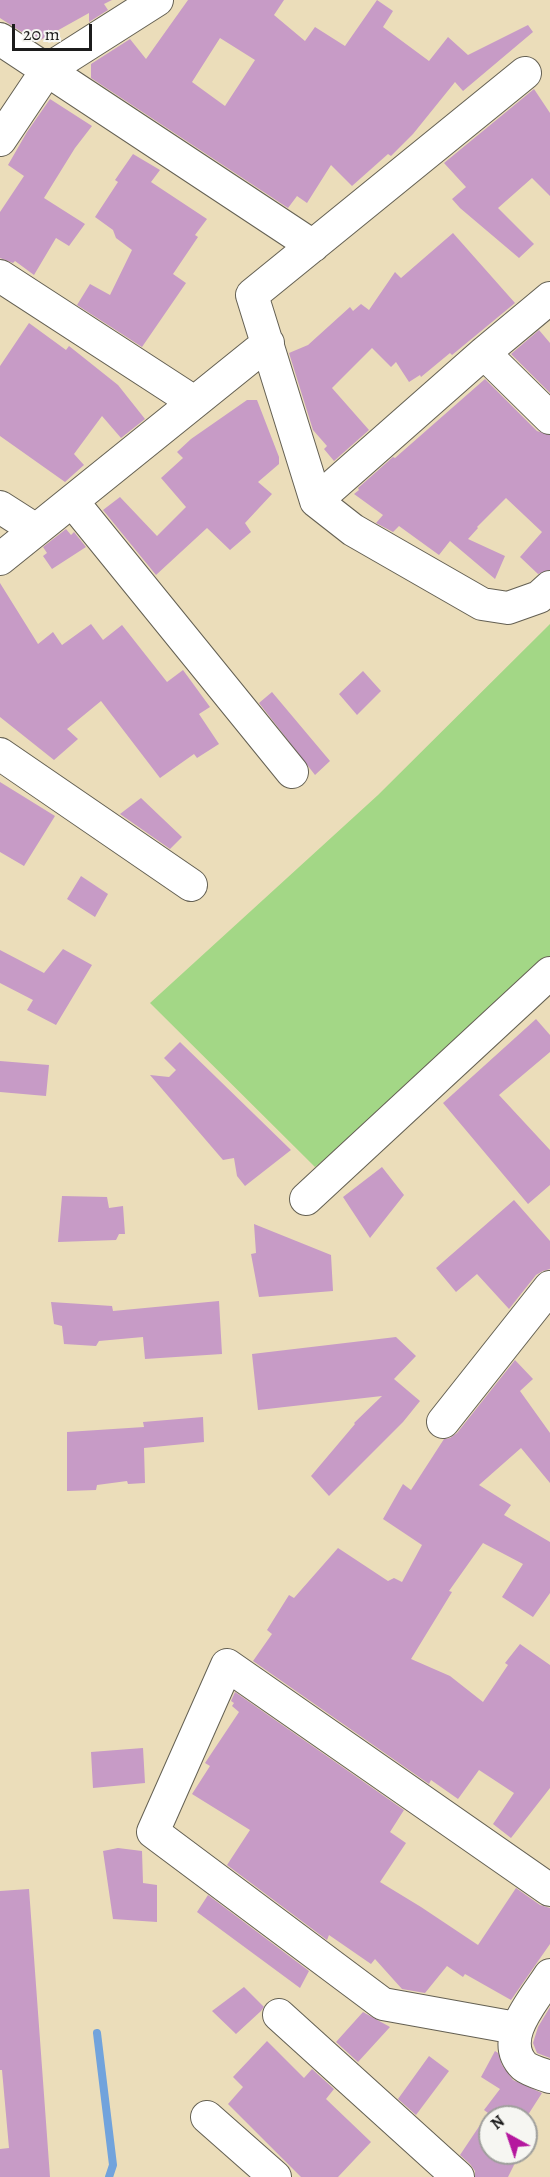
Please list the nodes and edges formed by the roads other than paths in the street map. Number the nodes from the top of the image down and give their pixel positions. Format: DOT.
graph roads {
  1 [pos="158,0"];
  2 [pos="0,39"];
  3 [pos="47,70"];
  4 [pos="525,73"];
  5 [pos="0,140"];
  6 [pos="313,246"];
  7 [pos="0,276"];
  8 [pos="550,298"];
  9 [pos="268,343"];
  10 [pos="484,353"];
  11 [pos="194,402"];
  12 [pos="550,418"];
  13 [pos="72,501"];
  14 [pos="316,501"];
  15 [pos="0,507"];
  16 [pos="36,530"];
  17 [pos="0,559"];
  18 [pos="550,587"];
  19 [pos="0,754"];
  20 [pos="292,772"];
  21 [pos="191,885"];
  22 [pos="550,973"];
  23 [pos="306,1199"];
  24 [pos="550,1287"];
  25 [pos="442,1422"];
  26 [pos="550,1890"];
  27 [pos="550,1975"];
  28 [pos="279,2015"];
  29 [pos="516,2028"];
  30 [pos="550,2077"];
  31 [pos="207,2117"];
  32 [pos="275,2177"];
  33 [pos="458,2177"];
  1 -- 3 [label="street"];
  2 -- 3 [label="street"];
  3 -- 5 [label="street"];
  3 -- 6 [label="street"];
  4 -- 6 [label="street"];
  6 -- 9 [label="street"];
  7 -- 11 [label="street"];
  8 -- 10 [label="street"];
  9 -- 11 [label="street"];
  9 -- 14 [label="street"];
  10 -- 12 [label="street"];
  10 -- 14 [label="street"];
  11 -- 13 [label="street"];
  13 -- 16 [label="street"];
  13 -- 20 [label="street"];
  14 -- 18 [label="street"];
  15 -- 16 [label="street"];
  16 -- 17 [label="street"];
  19 -- 21 [label="street"];
  22 -- 23 [label="street"];
  24 -- 25 [label="street"];
  26 -- 29 [label="street"];
  27 -- 29 [label="street"];
  28 -- 33 [label="street"];
  29 -- 30 [label="street"];
  31 -- 32 [label="street"];
}
